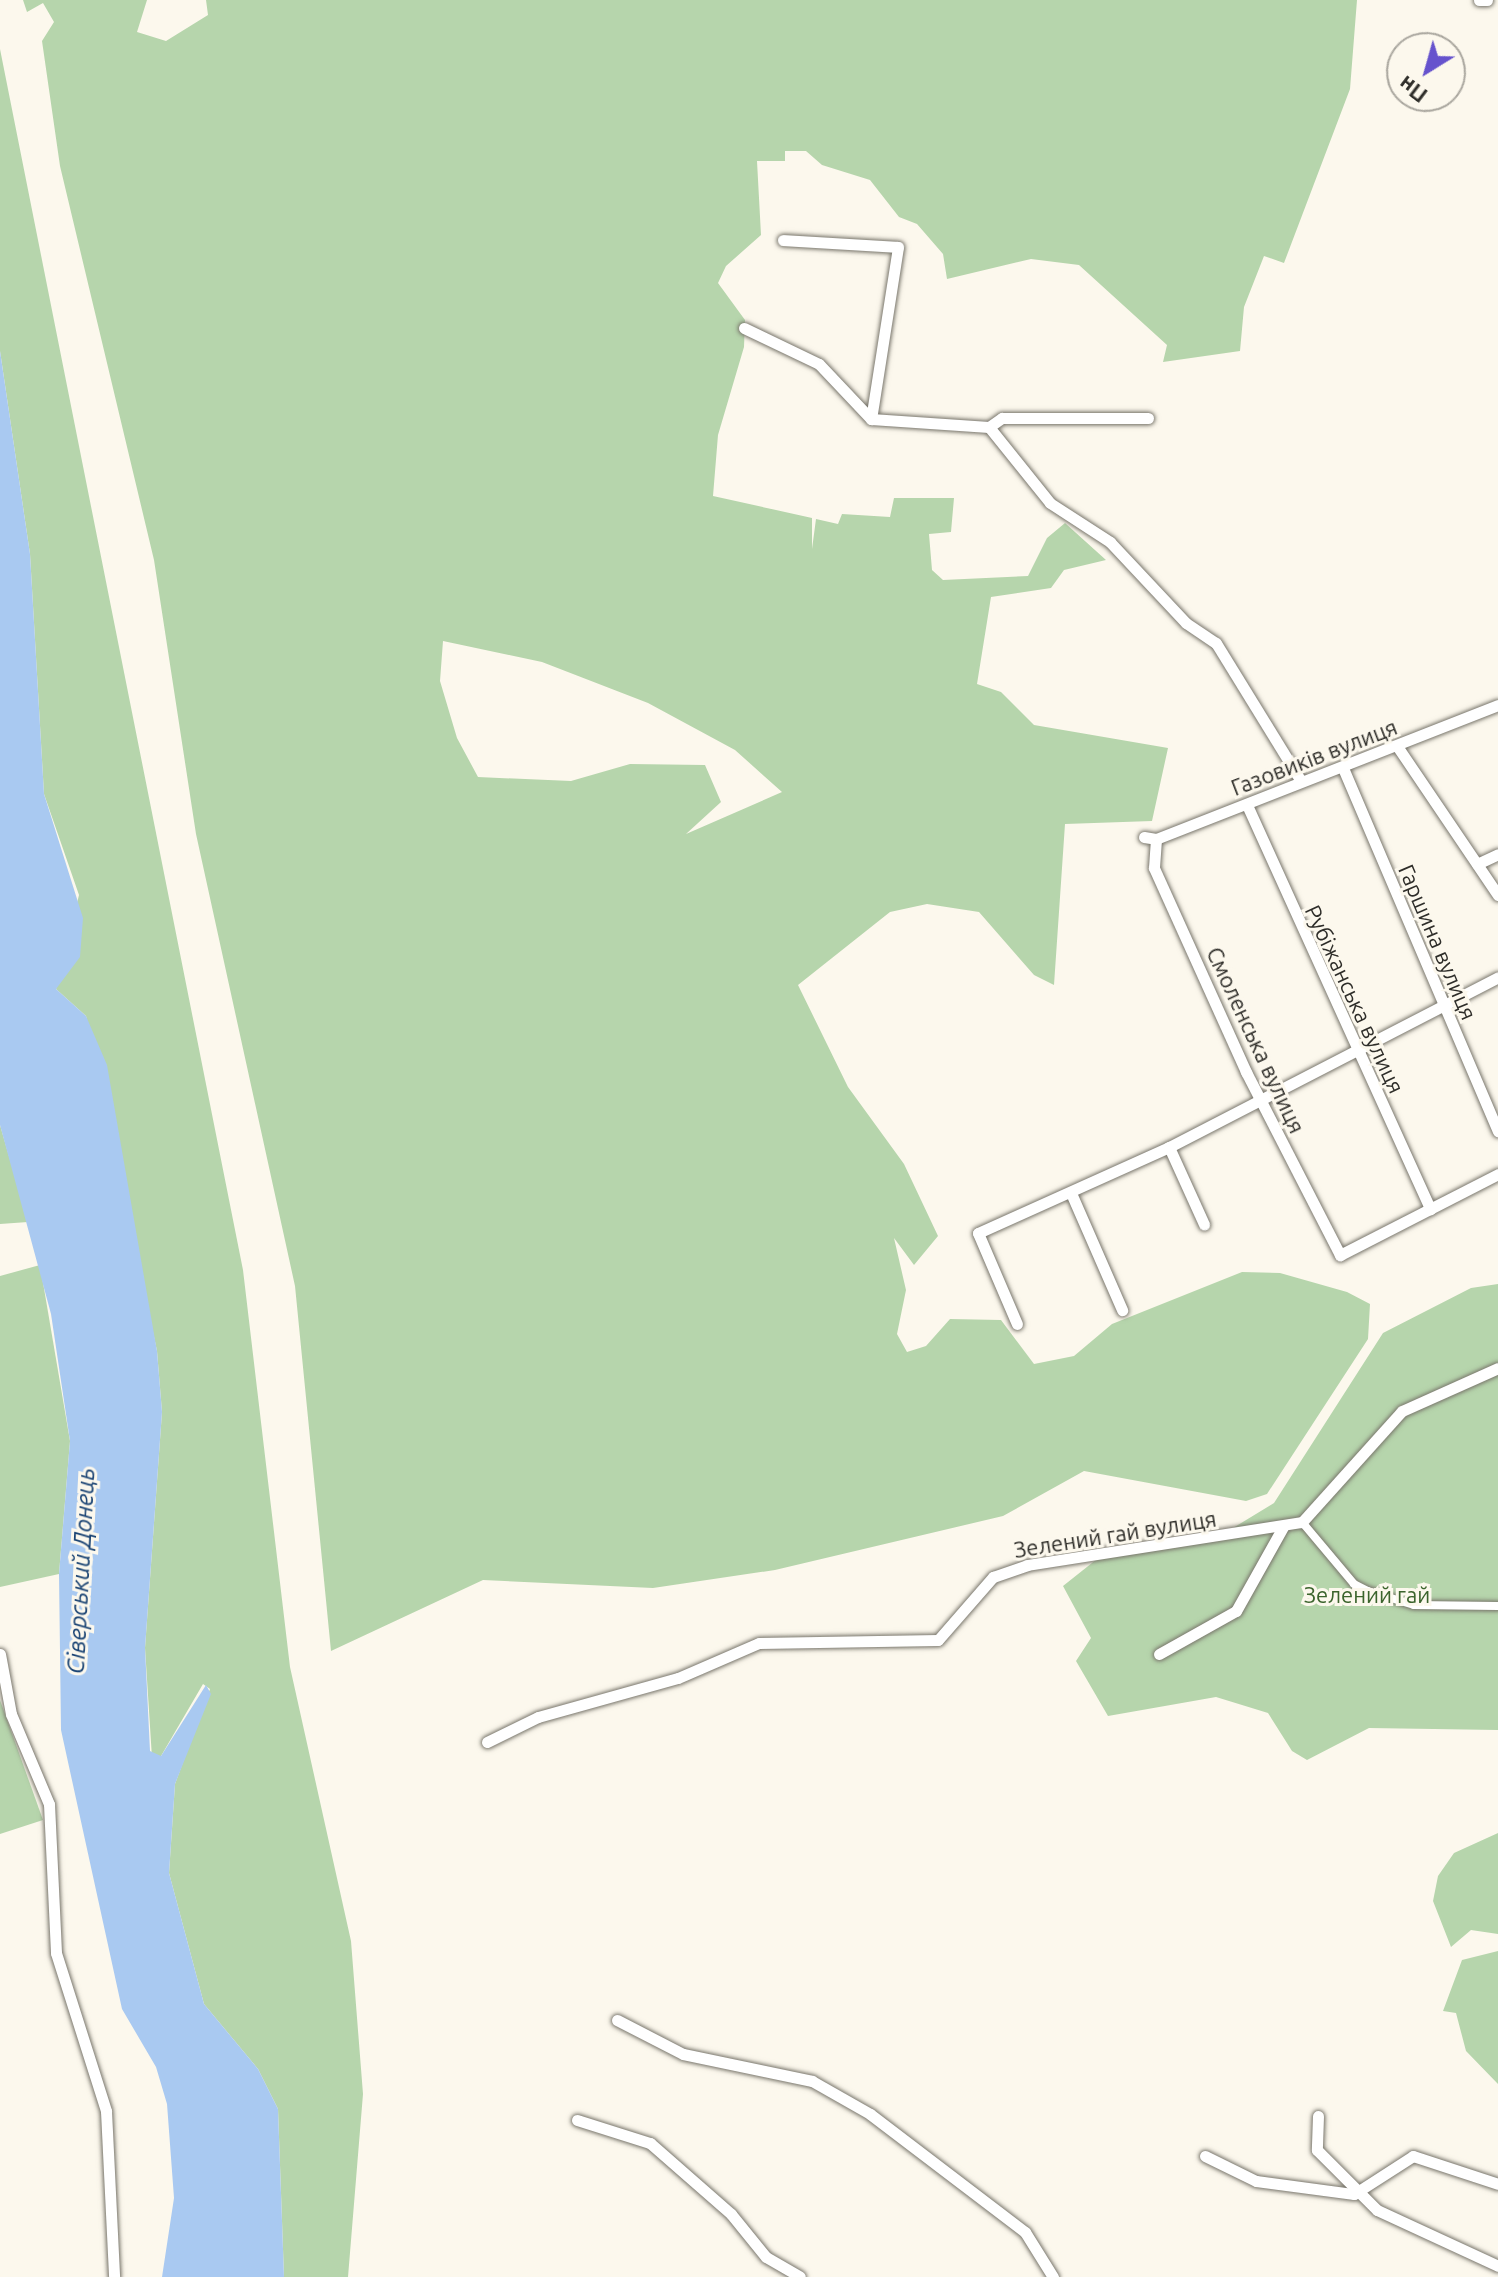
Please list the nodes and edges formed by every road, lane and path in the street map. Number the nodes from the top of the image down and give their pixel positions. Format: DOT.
graph roads {
  1 [pos="1479,0"];
  2 [pos="1487,0"];
  3 [pos="783,240"];
  4 [pos="744,328"];
  5 [pos="1148,418"];
  6 [pos="871,419"];
  7 [pos="989,427"];
  8 [pos="1498,705"];
  9 [pos="1397,746"];
  10 [pos="1343,768"];
  11 [pos="1301,781"];
  12 [pos="1247,805"];
  13 [pos="1150,838"];
  14 [pos="1498,854"];
  15 [pos="1477,864"];
  16 [pos="1498,895"];
  17 [pos="1498,977"];
  18 [pos="1442,1004"];
  19 [pos="1357,1053"];
  20 [pos="1260,1101"];
  21 [pos="1498,1131"];
  22 [pos="1169,1147"];
  23 [pos="1498,1174"];
  24 [pos="1071,1193"];
  25 [pos="1430,1209"];
  26 [pos="1204,1224"];
  27 [pos="1122,1310"];
  28 [pos="1017,1324"];
  29 [pos="1498,1368"];
  30 [pos="1302,1522"];
  31 [pos="1283,1527"];
  32 [pos="1498,1606"];
  33 [pos="0,1654"];
  34 [pos="1159,1654"];
  35 [pos="487,1742"];
  36 [pos="617,2020"];
  37 [pos="1318,2116"];
  38 [pos="577,2120"];
  39 [pos="1205,2156"];
  40 [pos="1498,2184"];
  41 [pos="1362,2189"];
  42 [pos="1498,2266"];
  43 [pos="114,2277"];
  44 [pos="800,2277"];
  45 [pos="1053,2277"];
  1 -- 2 [label="street"];
  3 -- 6 [label="street"];
  4 -- 6 [label="street"];
  5 -- 7 [label="street"];
  6 -- 7 [label="street"];
  7 -- 11 [label="street"];
  8 -- 9 [label="street, Газовиків вулиця"];
  9 -- 10 [label="street, Газовиків вулиця"];
  9 -- 15 [label="street"];
  10 -- 11 [label="street, Газовиків вулиця"];
  10 -- 18 [label="street, Гаршина вулиця"];
  11 -- 12 [label="street, Газовиків вулиця"];
  12 -- 13 [label="street, Газовиків вулиця"];
  12 -- 19 [label="street, Рубіжанська вулиця"];
  13 -- 20 [label="street, Смоленська вулиця"];
  14 -- 15 [label="street"];
  15 -- 16 [label="street"];
  17 -- 18 [label="street"];
  18 -- 19 [label="street"];
  18 -- 21 [label="street, Гаршина вулиця"];
  19 -- 20 [label="street"];
  19 -- 25 [label="street, Рубіжанська вулиця"];
  20 -- 22 [label="street"];
  20 -- 25 [label="street, Смоленська вулиця"];
  22 -- 24 [label="street"];
  22 -- 26 [label="street"];
  23 -- 25 [label="street"];
  24 -- 27 [label="street"];
  24 -- 28 [label="street"];
  29 -- 30 [label="street"];
  30 -- 31 [label="street, Зелений гай вулиця"];
  30 -- 32 [label="street"];
  31 -- 34 [label="street"];
  31 -- 35 [label="street, Зелений гай вулиця"];
  33 -- 43 [label="street"];
  36 -- 45 [label="street"];
  37 -- 41 [label="street"];
  38 -- 44 [label="street"];
  39 -- 41 [label="street"];
  40 -- 41 [label="street"];
  41 -- 42 [label="street"];
}
